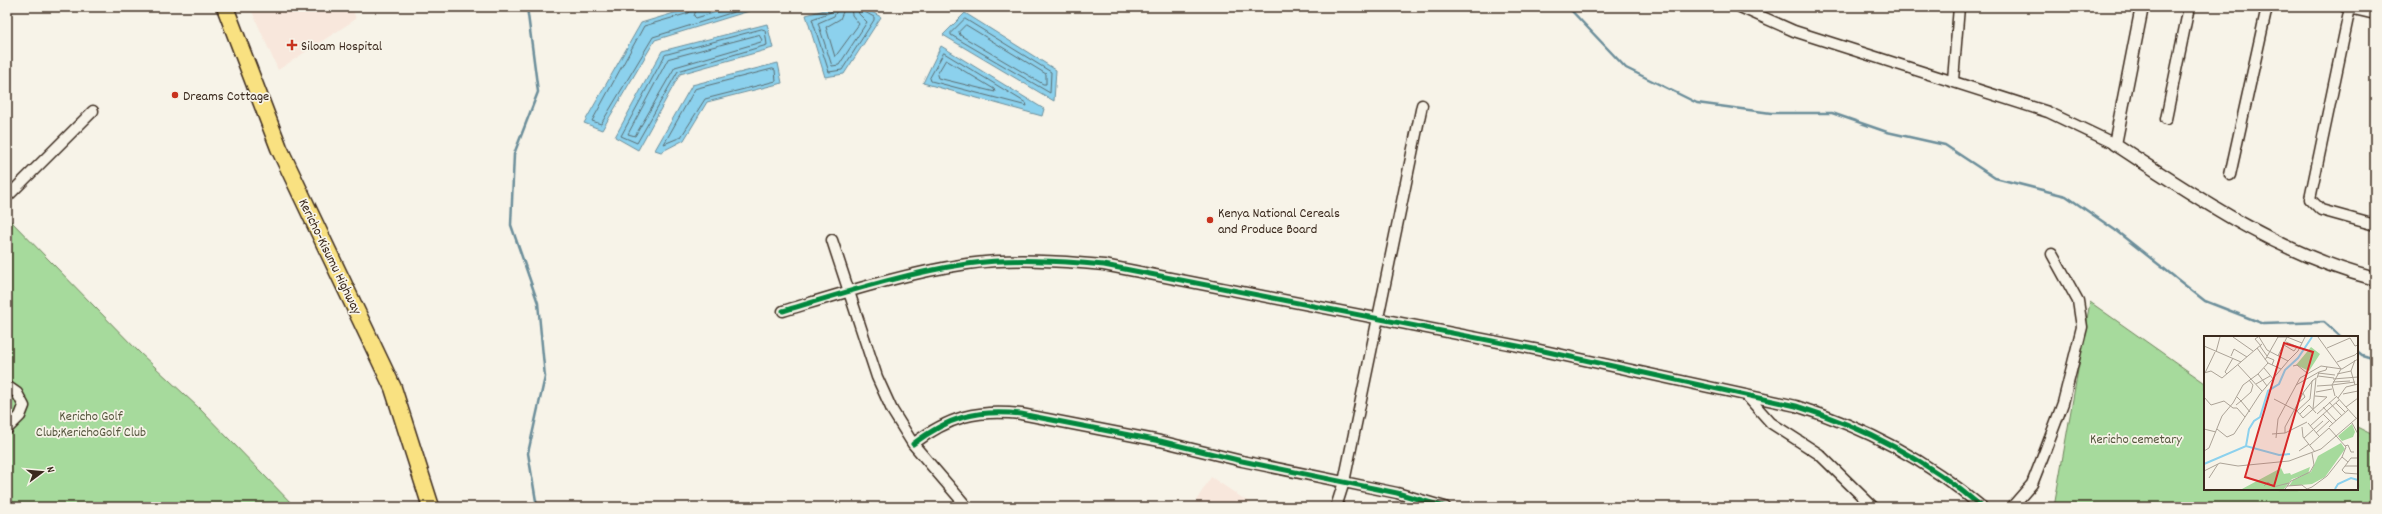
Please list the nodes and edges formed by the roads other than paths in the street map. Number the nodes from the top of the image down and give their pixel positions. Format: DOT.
graph roads {
  1 [pos="225,7"];
  2 [pos="1740,7"];
  3 [pos="1959,7"];
  4 [pos="2142,7"];
  5 [pos="2188,7"];
  6 [pos="2267,7"];
  7 [pos="2347,8"];
  8 [pos="2375,14"];
  9 [pos="1953,80"];
  10 [pos="1422,105"];
  11 [pos="93,111"];
  12 [pos="2166,119"];
  13 [pos="2115,144"];
  14 [pos="2230,175"];
  15 [pos="7,197"];
  16 [pos="2375,225"];
  17 [pos="832,240"];
  18 [pos="2052,254"];
  19 [pos="2375,279"];
  20 [pos="848,291"];
  21 [pos="782,311"];
  22 [pos="1378,320"];
  23 [pos="7,386"];
  24 [pos="1746,394"];
  25 [pos="7,429"];
  26 [pos="913,444"];
  27 [pos="1344,482"];
  28 [pos="432,507"];
  29 [pos="967,507"];
  30 [pos="1336,507"];
  31 [pos="1445,507"];
  32 [pos="1873,507"];
  33 [pos="1982,507"];
  34 [pos="2012,507"];
  1 -- 28 [label="highway, Kericho-Kisumu Highway"];
  2 -- 9 [label="street"];
  3 -- 9 [label="street"];
  4 -- 13 [label="street"];
  5 -- 12 [label="street"];
  6 -- 14 [label="street"];
  7 -- 8 [label="street"];
  7 -- 16 [label="street"];
  9 -- 13 [label="street"];
  10 -- 22 [label="street"];
  11 -- 15 [label="street"];
  13 -- 19 [label="street"];
  17 -- 20 [label="street"];
  18 -- 34 [label="street"];
  20 -- 21 [label="street"];
  20 -- 22 [label="street"];
  20 -- 26 [label="street"];
  22 -- 24 [label="street"];
  22 -- 27 [label="street"];
  23 -- 25 [label="street"];
  24 -- 32 [label="street"];
  24 -- 33 [label="street"];
  26 -- 27 [label="street"];
  26 -- 29 [label="street"];
  27 -- 30 [label="street"];
  27 -- 31 [label="street"];
}
